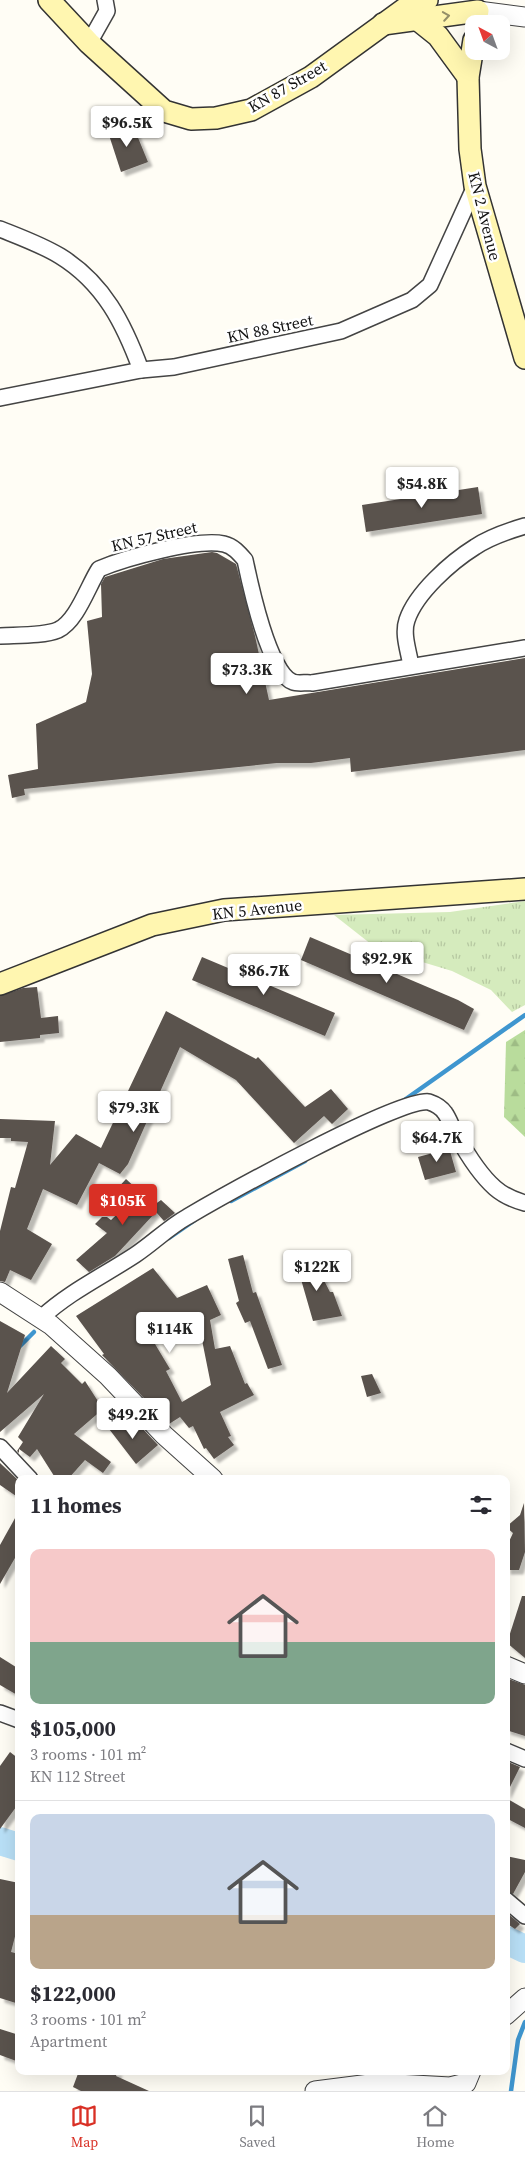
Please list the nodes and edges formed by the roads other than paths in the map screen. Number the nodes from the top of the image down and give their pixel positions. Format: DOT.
graph roads {
  1 [pos="48,0"];
  2 [pos="105,0"];
  3 [pos="427,0"];
  4 [pos="478,12"];
  5 [pos="525,16"];
  6 [pos="418,20"];
  7 [pos="381,24"];
  8 [pos="90,44"];
  9 [pos="471,60"];
  10 [pos="468,77"];
  11 [pos="474,186"];
  12 [pos="0,229"];
  13 [pos="525,358"];
  14 [pos="141,370"];
  15 [pos="0,398"];
  16 [pos="525,526"];
  17 [pos="0,636"];
  18 [pos="525,648"];
  19 [pos="411,666"];
  20 [pos="525,888"];
  21 [pos="0,984"];
  22 [pos="525,1203"];
  23 [pos="0,1292"];
  24 [pos="41,1318"];
  25 [pos="0,1447"];
  26 [pos="26,1475"];
  27 [pos="209,1475"];
  28 [pos="510,1668"];
  29 [pos="525,1674"];
  30 [pos="0,1713"];
  31 [pos="15,1719"];
  32 [pos="510,1753"];
  33 [pos="525,1759"];
  34 [pos="510,1903"];
  35 [pos="525,1916"];
  36 [pos="525,1998"];
  37 [pos="510,2011"];
  38 [pos="469,2075"];
  39 [pos="314,2091"];
  1 -- 8 [label="main road, KN 87 Street"];
  2 -- 8 [label="street"];
  3 -- 7 [label="main road, KN 87 Street"];
  4 -- 5 [label="street"];
  6 -- 4 [label="main road, one-way"];
  6 -- 7 [label="main road"];
  6 -- 10 [label="main road"];
  7 -- 8 [label="main road, KN 87 Street"];
  9 -- 10 [label="main road, KN 2 Avenue"];
  10 -- 11 [label="main road, KN 2 Avenue"];
  11 -- 13 [label="main road, KN 2 Avenue"];
  11 -- 14 [label="street, KN 88 Street"];
  12 -- 14 [label="street"];
  14 -- 15 [label="street, KN 88 Street"];
  16 -- 19 [label="street"];
  17 -- 19 [label="street, KN 57 Street"];
  18 -- 19 [label="street, KN 57 Street"];
  20 -- 21 [label="main road, KN 5 Avenue"];
  22 -- 24 [label="street"];
  23 -- 24 [label="street"];
  24 -- 27 [label="street"];
  25 -- 26 [label="street"];
  28 -- 29 [label="street"];
  30 -- 31 [label="street"];
  32 -- 33 [label="street"];
  34 -- 35 [label="street"];
  36 -- 37 [label="street"];
  38 -- 39 [label="street"];
}
